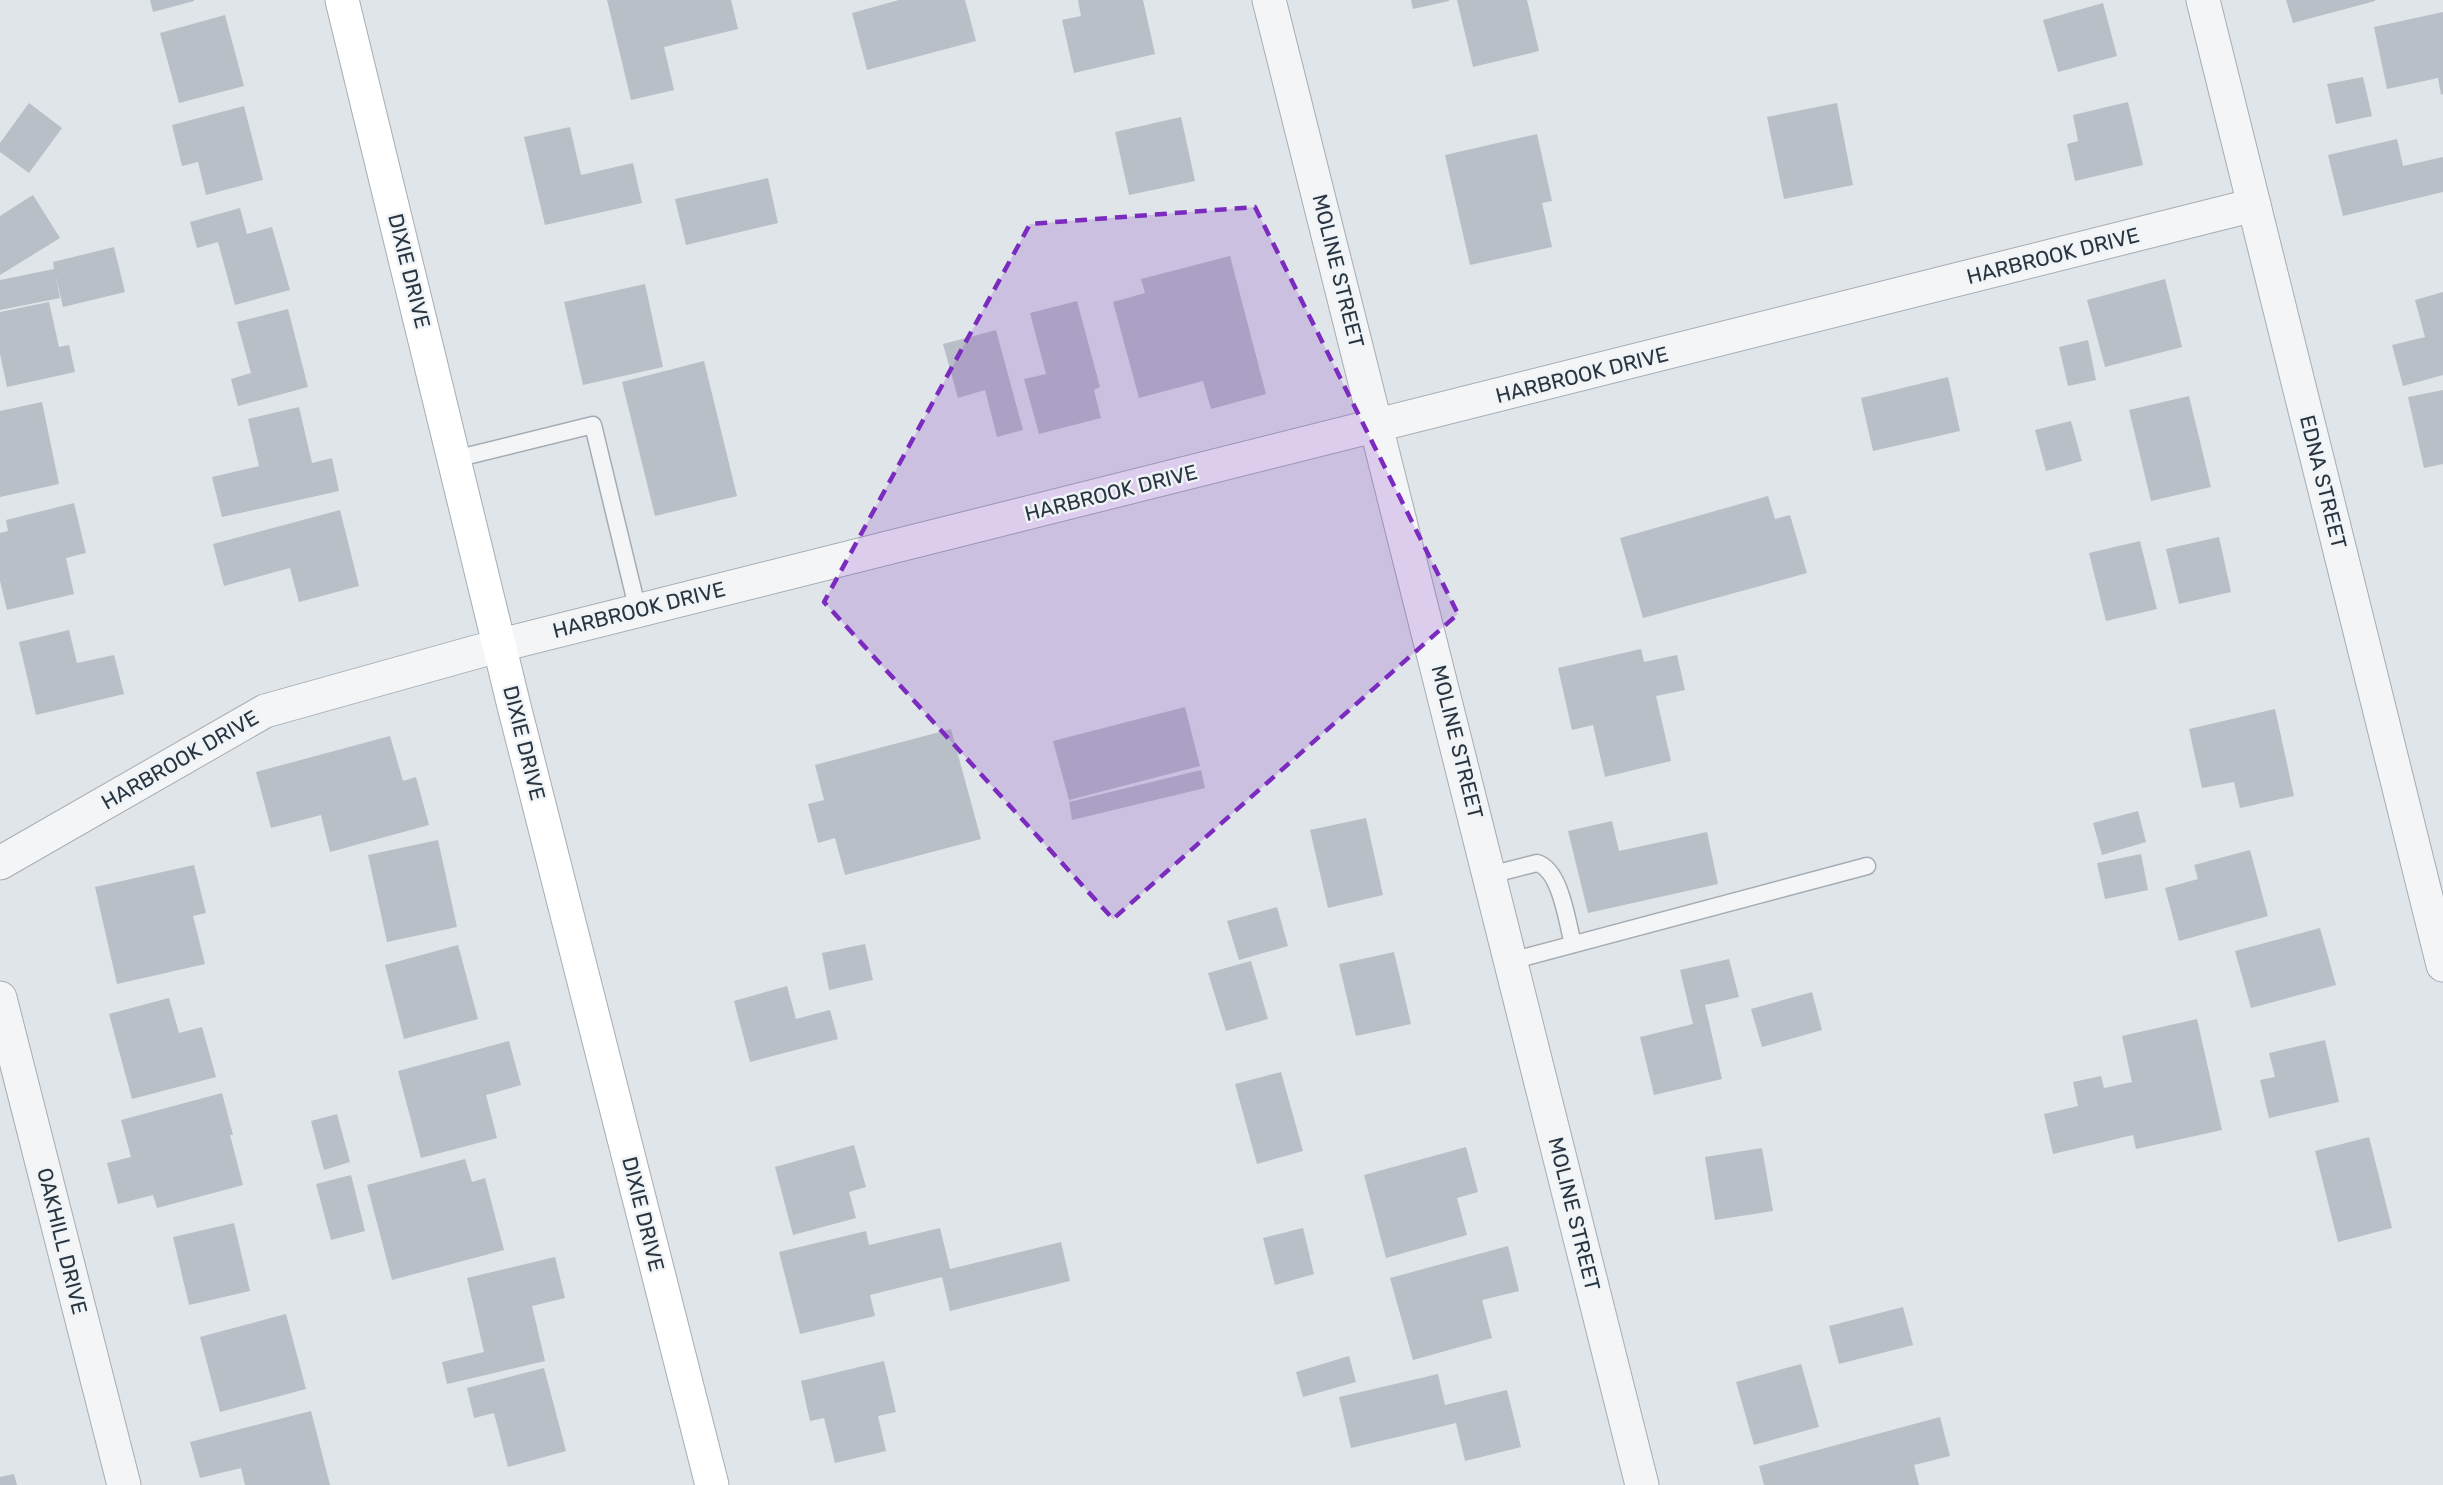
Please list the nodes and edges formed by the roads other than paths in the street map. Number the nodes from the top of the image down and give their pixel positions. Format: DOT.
graph roads {
  1 [pos="342,0"];
  2 [pos="1269,0"];
  3 [pos="2202,0"];
  4 [pos="2254,205"];
  5 [pos="1378,426"];
  6 [pos="455,459"];
  7 [pos="638,611"];
  8 [pos="501,645"];
  9 [pos="0,863"];
  10 [pos="1867,866"];
  11 [pos="1490,875"];
  12 [pos="1573,944"];
  13 [pos="1511,961"];
  14 [pos="2443,965"];
  15 [pos="0,998"];
  16 [pos="124,1485"];
  17 [pos="712,1485"];
  18 [pos="1642,1485"];
  1 -- 6 [label="street, DIXIE DRIVE"];
  2 -- 5 [label="street, MOLINE STREET"];
  3 -- 4 [label="street, EDNA STREET"];
  4 -- 5 [label="street, HARBROOK DRIVE"];
  4 -- 14 [label="street, EDNA STREET"];
  5 -- 7 [label="street, HARBROOK DRIVE"];
  5 -- 11 [label="street, MOLINE STREET"];
  6 -- 7 [label="lane"];
  6 -- 8 [label="street, DIXIE DRIVE"];
  7 -- 8 [label="street, HARBROOK DRIVE"];
  8 -- 9 [label="street, HARBROOK DRIVE"];
  8 -- 17 [label="street, DIXIE DRIVE"];
  10 -- 12 [label="lane"];
  11 -- 12 [label="lane"];
  11 -- 13 [label="street, MOLINE STREET"];
  12 -- 13 [label="lane"];
  13 -- 18 [label="street, MOLINE STREET"];
  15 -- 16 [label="street, OAKHILL DRIVE"];
}
